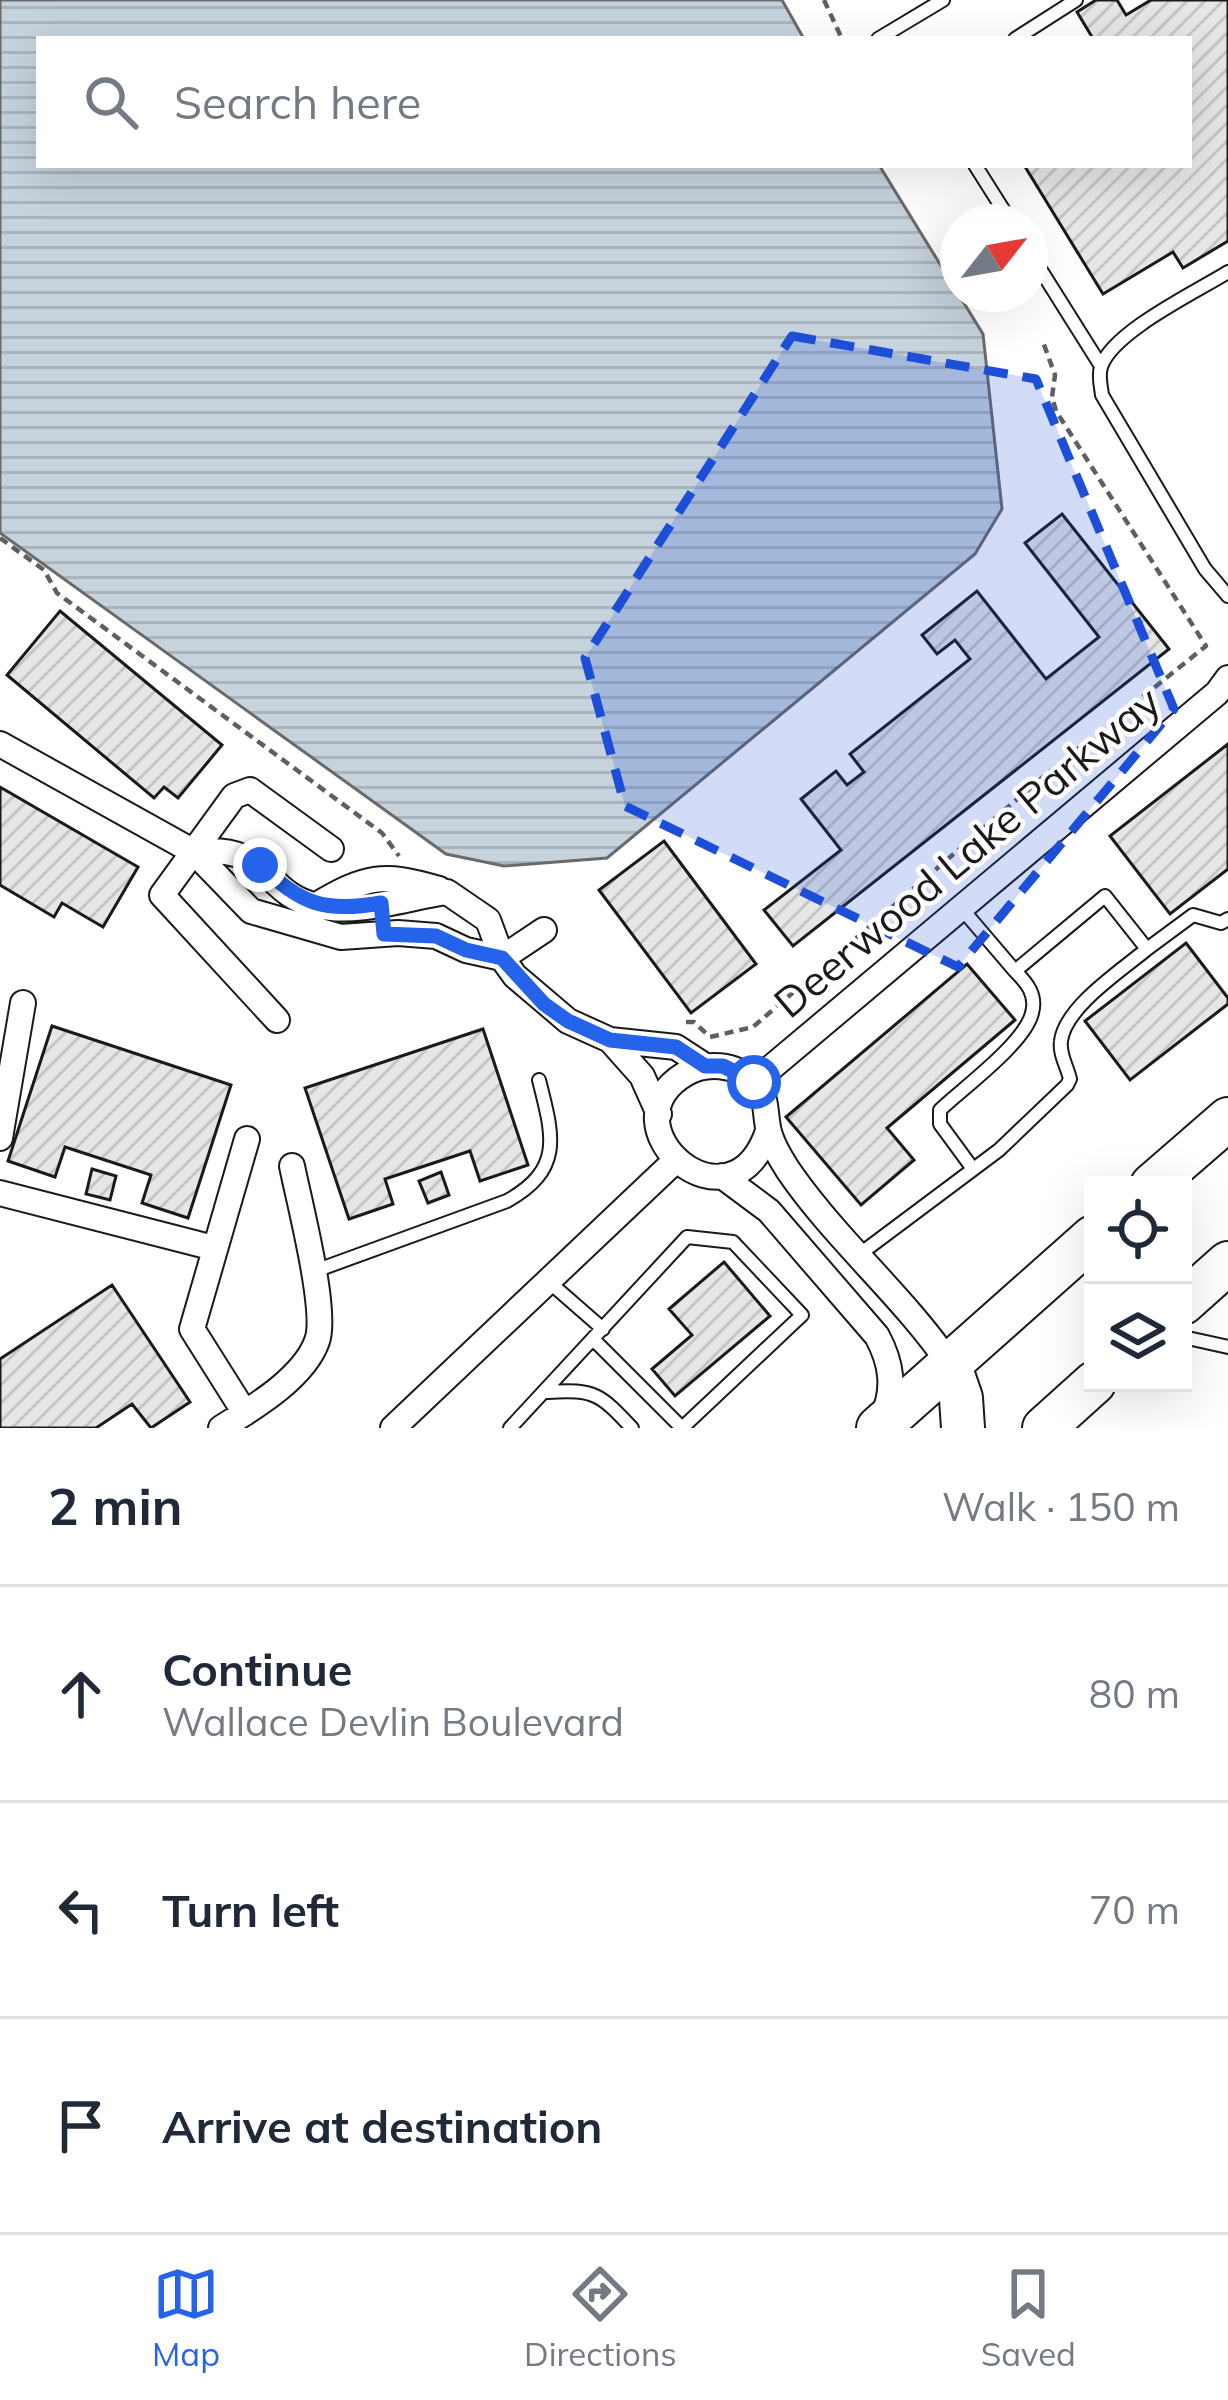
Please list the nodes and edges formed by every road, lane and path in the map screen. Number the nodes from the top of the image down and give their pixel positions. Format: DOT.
graph roads {
  1 [pos="824,0"];
  2 [pos="943,0"];
  3 [pos="1076,0"];
  4 [pos="841,36"];
  5 [pos="883,36"];
  6 [pos="1020,36"];
  7 [pos="977,168"];
  8 [pos="1000,204"];
  9 [pos="1228,272"];
  10 [pos="1048,282"];
  11 [pos="1043,342"];
  12 [pos="1101,367"];
  13 [pos="0,538"];
  14 [pos="1228,596"];
  15 [pos="1228,678"];
  16 [pos="0,744"];
  17 [pos="331,849"];
  18 [pos="194,851"];
  19 [pos="402,859"];
  20 [pos="447,892"];
  21 [pos="381,903"];
  22 [pos="315,906"];
  23 [pos="961,908"];
  24 [pos="1228,920"];
  25 [pos="544,930"];
  26 [pos="384,934"];
  27 [pos="1147,949"];
  28 [pos="502,958"];
  29 [pos="1015,971"];
  30 [pos="0,1019"];
  31 [pos="277,1020"];
  32 [pos="665,1024"];
  33 [pos="610,1040"];
  34 [pos="705,1066"];
  35 [pos="539,1080"];
  36 [pos="754,1082"];
  37 [pos="658,1114"];
  38 [pos="1228,1119"];
  39 [pos="768,1132"];
  40 [pos="0,1138"];
  41 [pos="247,1139"];
  42 [pos="674,1161"];
  43 [pos="292,1166"];
  44 [pos="973,1169"];
  45 [pos="722,1176"];
  46 [pos="1162,1176"];
  47 [pos="0,1193"];
  48 [pos="1084,1245"];
  49 [pos="214,1248"];
  50 [pos="860,1254"];
  51 [pos="1228,1263"];
  52 [pos="311,1272"];
  53 [pos="548,1281"];
  54 [pos="1192,1296"];
  55 [pos="598,1335"];
  56 [pos="1192,1339"];
  57 [pos="1228,1347"];
  58 [pos="949,1363"];
  59 [pos="547,1392"];
  60 [pos="1084,1392"];
  61 [pos="245,1413"];
  62 [pos="221,1428"];
  63 [pos="393,1428"];
  64 [pos="510,1428"];
  65 [pos="632,1428"];
  66 [pos="682,1428"];
  67 [pos="878,1428"];
  68 [pos="963,1428"];
  69 [pos="1044,1428"];
  1 -- 4 [label="path"];
  2 -- 5 [label="lane"];
  3 -- 6 [label="lane"];
  7 -- 8 [label="lane"];
  9 -- 12 [label="lane"];
  10 -- 12 [label="lane"];
  11 -- 32 [label="path"];
  12 -- 14 [label="lane"];
  13 -- 19 [label="path"];
  15 -- 23 [label="street, Deerwood Lake Parkway"];
  16 -- 18 [label="street"];
  17 -- 18 [label="street"];
  18 -- 22 [label="street"];
  18 -- 26 [label="street"];
  18 -- 31 [label="street"];
  20 -- 21 [label="street"];
  20 -- 22 [label="street"];
  20 -- 28 [label="street"];
  21 -- 22 [label="street"];
  21 -- 26 [label="lane"];
  23 -- 29 [label="lane"];
  23 -- 36 [label="street, Deerwood Lake Parkway"];
  24 -- 27 [label="lane"];
  25 -- 28 [label="street"];
  26 -- 28 [label="street"];
  27 -- 29 [label="lane"];
  27 -- 44 [label="lane"];
  28 -- 33 [label="street"];
  29 -- 44 [label="lane"];
  30 -- 40 [label="street"];
  33 -- 34 [label="street"];
  33 -- 37 [label="street"];
  34 -- 36 [label="street"];
  34 -- 37 [label="street"];
  35 -- 52 [label="lane"];
  36 -- 39 [label="street"];
  37 -- 42 [label="street"];
  38 -- 46 [label="highway"];
  39 -- 45 [label="street"];
  39 -- 50 [label="street"];
  41 -- 49 [label="street"];
  42 -- 45 [label="street"];
  42 -- 53 [label="street"];
  43 -- 52 [label="street"];
  44 -- 50 [label="lane"];
  45 -- 67 [label="street"];
  47 -- 49 [label="street"];
  48 -- 58 [label="highway"];
  49 -- 61 [label="street"];
  50 -- 58 [label="street"];
  51 -- 54 [label="highway"];
  52 -- 61 [label="street"];
  53 -- 55 [label="lane"];
  53 -- 63 [label="street"];
  55 -- 59 [label="lane"];
  55 -- 66 [label="lane"];
  55 -- 66 [label="lane"];
  56 -- 57 [label="lane"];
  58 -- 67 [label="highway"];
  58 -- 68 [label="highway"];
  59 -- 64 [label="lane"];
  59 -- 65 [label="lane"];
  60 -- 69 [label="highway"];
  61 -- 62 [label="street"];
}
